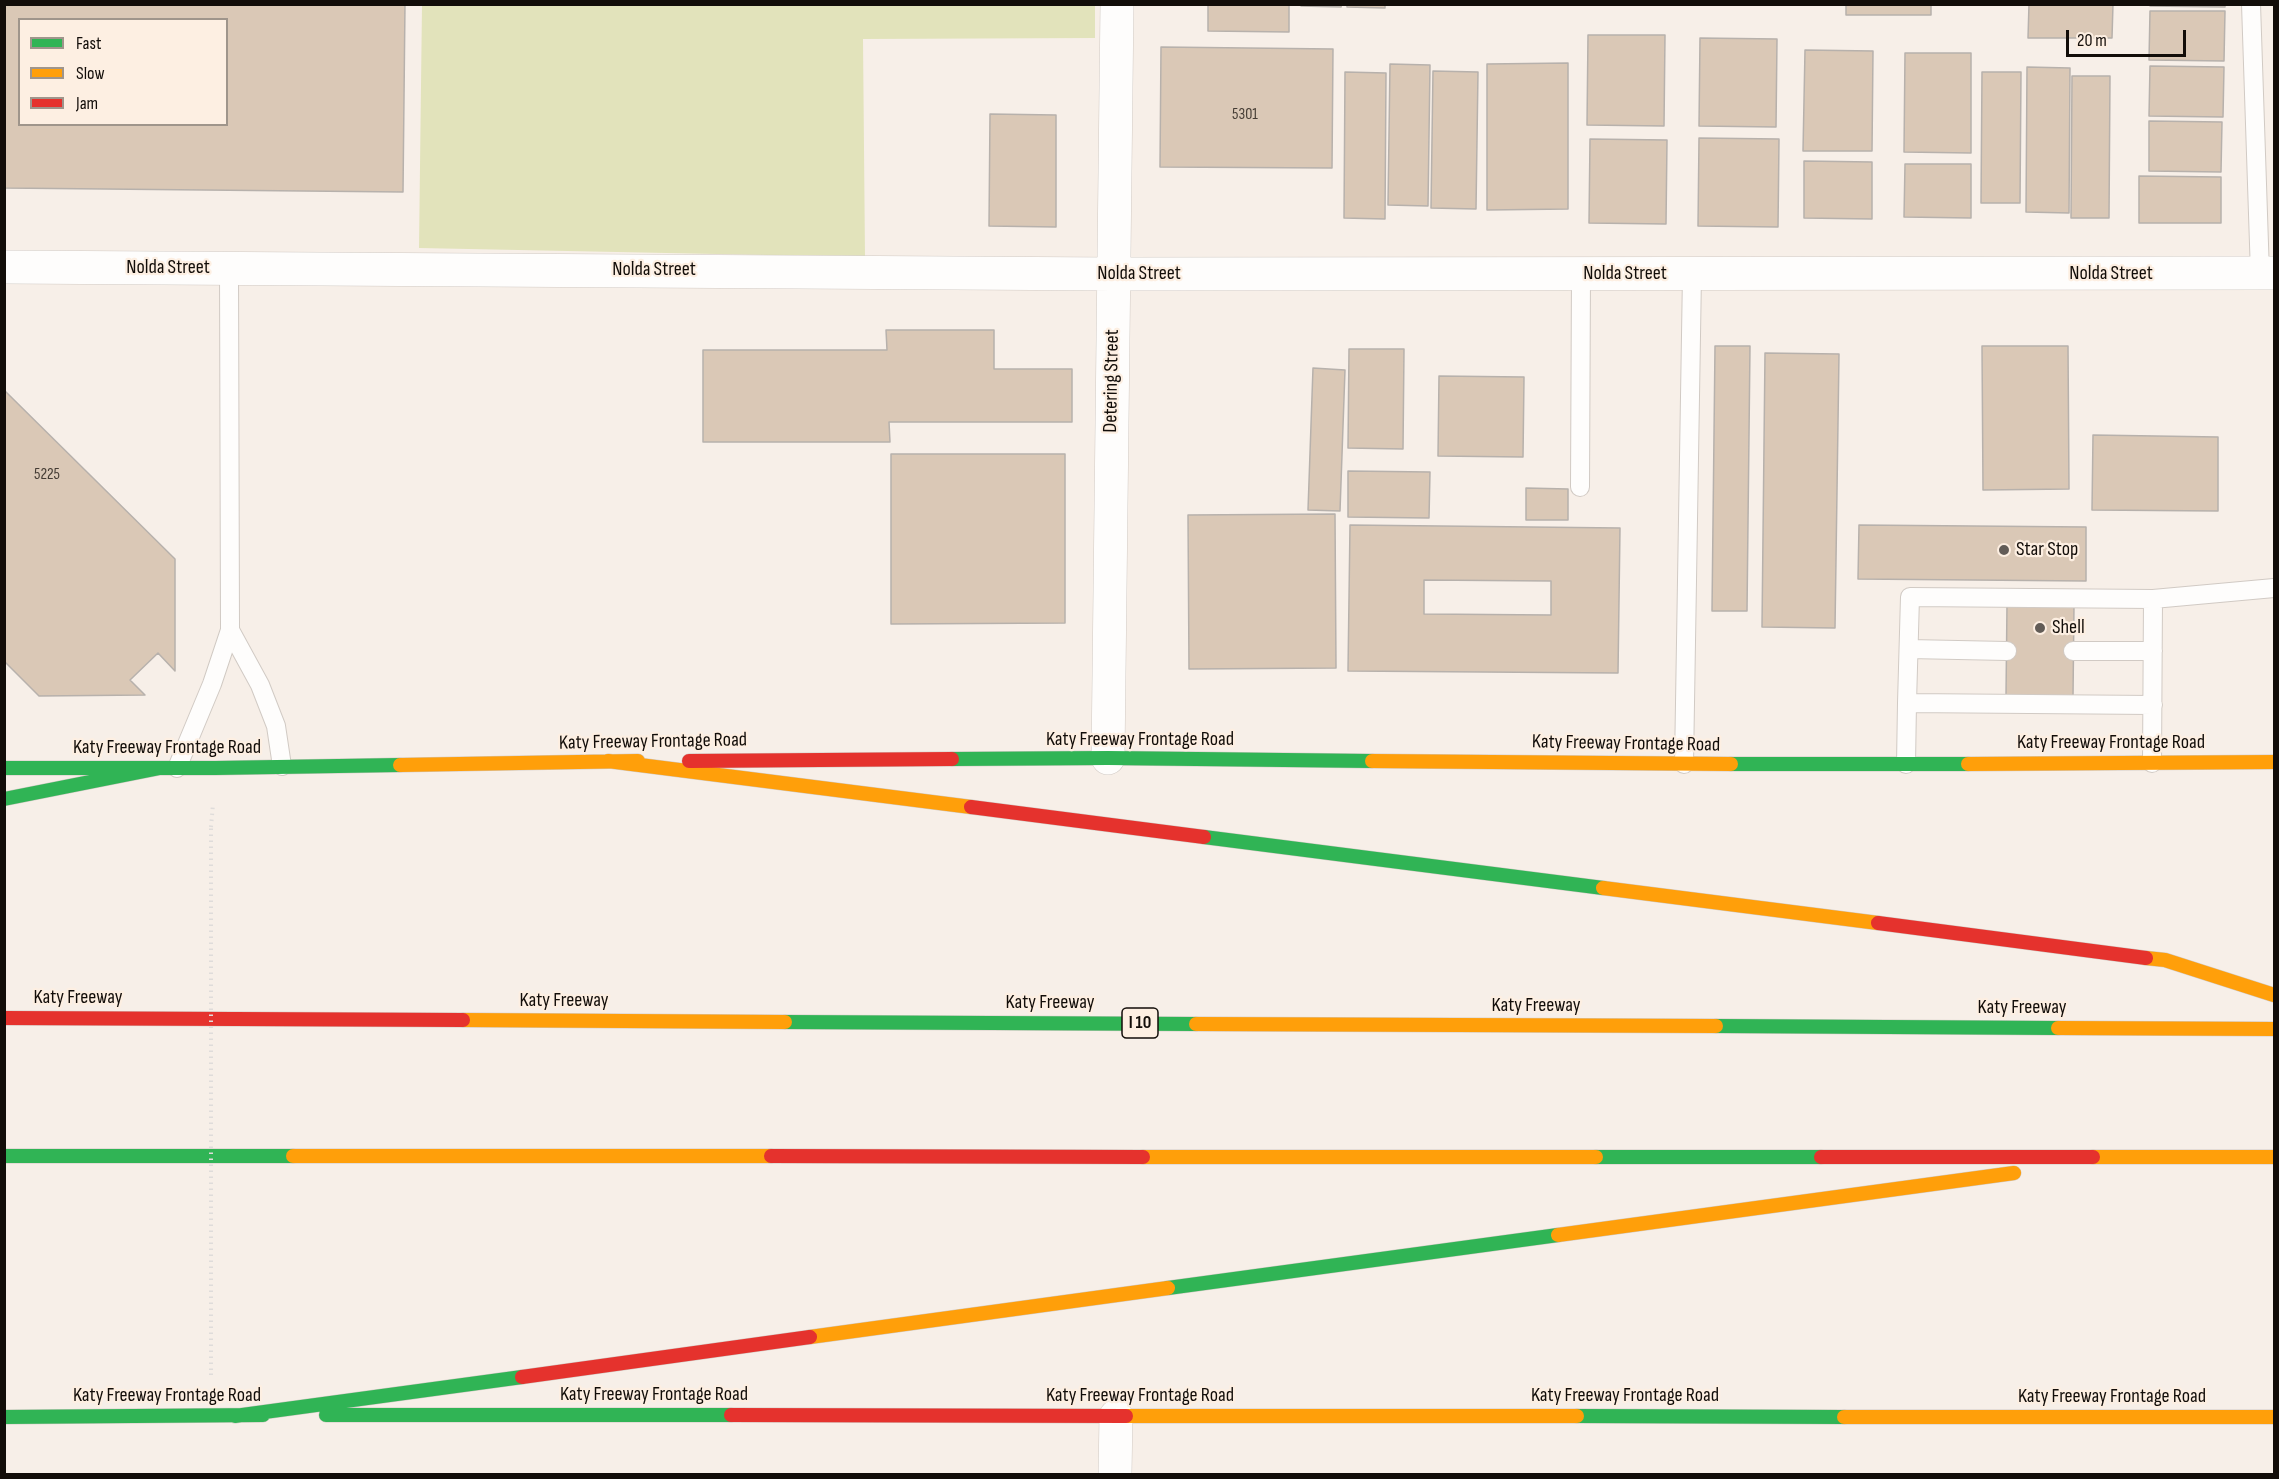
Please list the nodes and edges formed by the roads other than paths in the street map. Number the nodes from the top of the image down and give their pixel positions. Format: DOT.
graph roads {
  1 [pos="1117,4"];
  2 [pos="2251,4"];
  3 [pos="4,267"];
  4 [pos="229,268"];
  5 [pos="1113,274"];
  6 [pos="1581,274"];
  7 [pos="1692,274"];
  8 [pos="2267,274"];
  9 [pos="1580,487"];
  10 [pos="2274,588"];
  11 [pos="2153,599"];
  12 [pos="230,630"];
  13 [pos="1909,649"];
  14 [pos="2007,651"];
  15 [pos="2073,651"];
  16 [pos="2153,651"];
  17 [pos="1907,703"];
  18 [pos="2152,705"];
  19 [pos="1108,758"];
  20 [pos="608,761"];
  21 [pos="2274,762"];
  22 [pos="2152,763"];
  23 [pos="1684,764"];
  24 [pos="1906,764"];
  25 [pos="282,766"];
  26 [pos="4,768"];
  27 [pos="169,768"];
  28 [pos="4,799"];
  29 [pos="2274,995"];
  30 [pos="4,1017"];
  31 [pos="2274,1029"];
  32 [pos="4,1156"];
  33 [pos="2139,1156"];
  34 [pos="2274,1157"];
  35 [pos="235,1416"];
  36 [pos="1116,1416"];
  37 [pos="4,1417"];
  38 [pos="2274,1418"];
  39 [pos="1115,1474"];
  1 -- 5 [label="street, Detering Street"];
  2 -- 8 [label="lane"];
  3 -- 4 [label="street, Nolda Street"];
  4 -- 5 [label="street, Nolda Street"];
  4 -- 12 [label="lane"];
  5 -- 6 [label="street, Nolda Street"];
  5 -- 19 [label="street, Detering Street"];
  6 -- 7 [label="street, Nolda Street"];
  6 -- 9 [label="lane"];
  7 -- 8 [label="street, Nolda Street"];
  7 -- 23 [label="lane"];
  10 -- 11 [label="lane"];
  11 -- 13 [label="lane"];
  11 -- 16 [label="lane"];
  12 -- 25 [label="lane"];
  12 -- 27 [label="lane"];
  13 -- 14 [label="lane"];
  13 -- 17 [label="lane"];
  15 -- 16 [label="lane"];
  16 -- 18 [label="lane"];
  17 -- 18 [label="lane"];
  17 -- 24 [label="lane"];
  18 -- 22 [label="lane"];
  19 -- 20 [label="main road, Katy Freeway Frontage Road"];
  19 -- 23 [label="main road, Katy Freeway Frontage Road"];
  20 -- 25 [label="main road, Katy Freeway Frontage Road"];
  20 -- 29 [label="main road"];
  21 -- 22 [label="main road, Katy Freeway Frontage Road"];
  22 -- 24 [label="main road, Katy Freeway Frontage Road"];
  23 -- 24 [label="main road, Katy Freeway Frontage Road"];
  25 -- 27 [label="main road, Katy Freeway Frontage Road"];
  26 -- 27 [label="main road, Katy Freeway Frontage Road"];
  27 -- 28 [label="main road"];
  30 -- 31 [label="main road, Katy Freeway / I 10"];
  32 -- 33 [label="main road"];
  33 -- 34 [label="main road"];
  33 -- 35 [label="main road"];
  35 -- 36 [label="main road, Katy Freeway Frontage Road"];
  35 -- 37 [label="main road, Katy Freeway Frontage Road"];
  36 -- 38 [label="main road, Katy Freeway Frontage Road"];
  36 -- 39 [label="street"];
}
